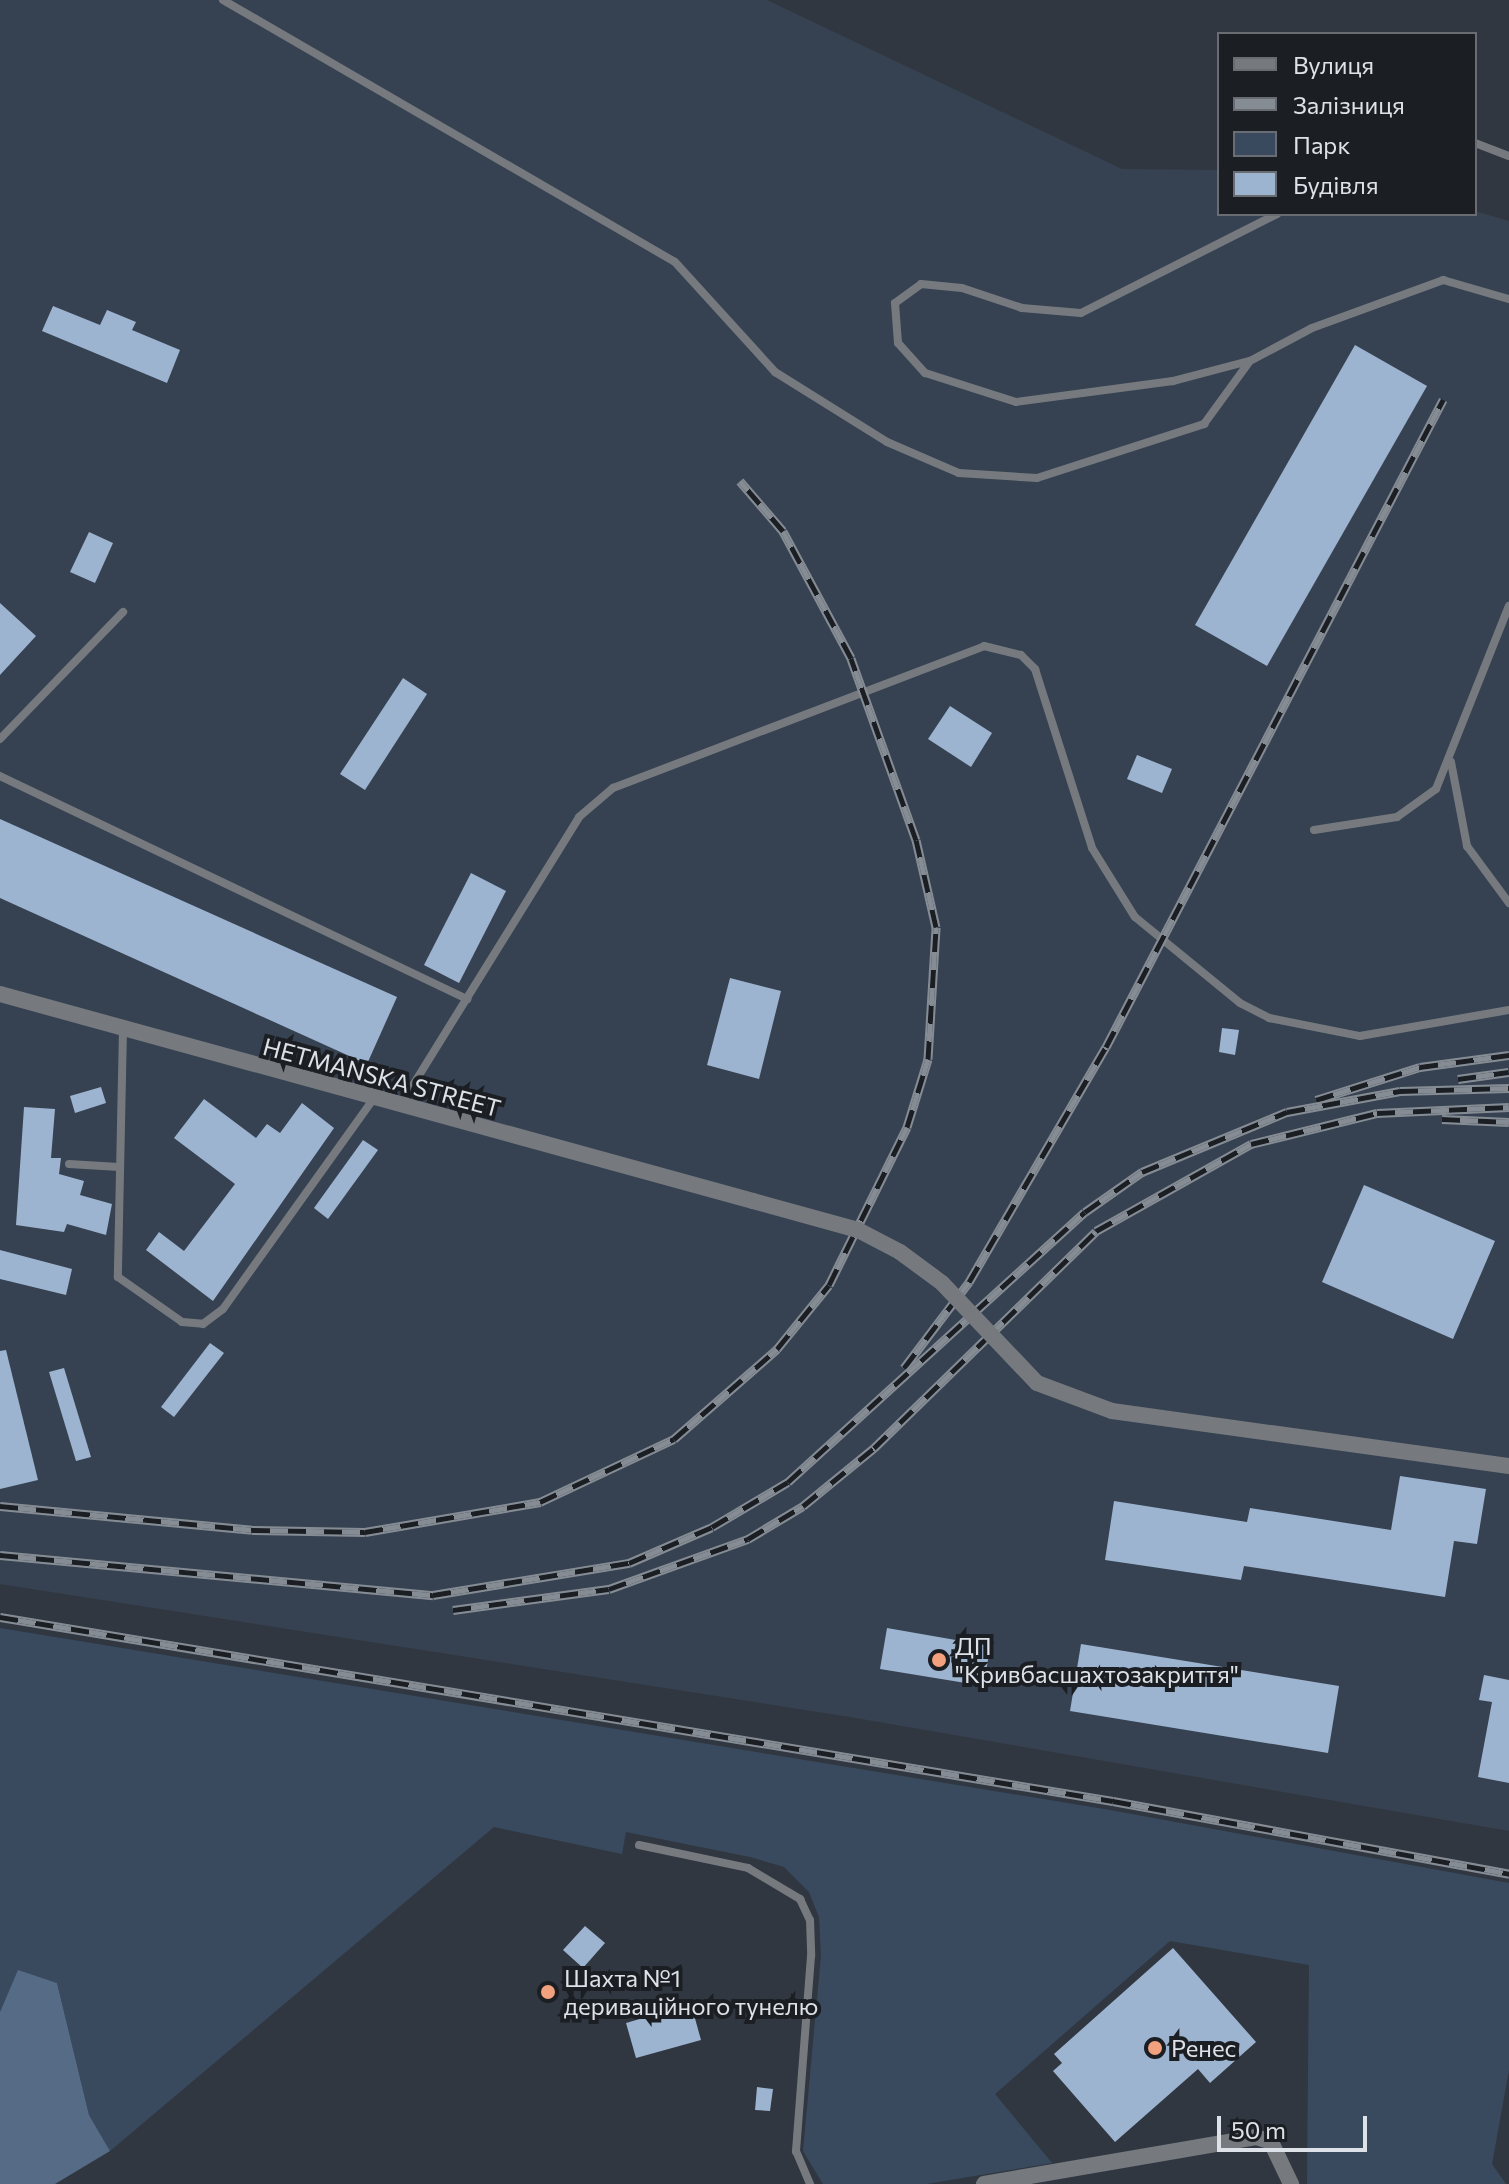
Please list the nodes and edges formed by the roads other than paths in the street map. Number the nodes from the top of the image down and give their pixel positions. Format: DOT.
graph roads {
  1 [pos="223,0"];
  2 [pos="1477,144"];
  3 [pos="1509,156"];
  4 [pos="1273,216"];
  5 [pos="1509,299"];
  6 [pos="1250,361"];
  7 [pos="1509,606"];
  8 [pos="123,612"];
  9 [pos="0,739"];
  10 [pos="1451,761"];
  11 [pos="0,776"];
  12 [pos="1314,830"];
  13 [pos="1509,903"];
  14 [pos="0,994"];
  15 [pos="467,999"];
  16 [pos="1509,1010"];
  17 [pos="123,1029"];
  18 [pos="371,1102"];
  19 [pos="399,1108"];
  20 [pos="69,1164"];
  21 [pos="119,1167"];
  22 [pos="1509,1466"];
  23 [pos="639,1845"];
  24 [pos="810,2184"];
  25 [pos="984,2184"];
  26 [pos="1291,2184"];
  1 -- 6 [label="lane"];
  2 -- 3 [label="lane"];
  4 -- 6 [label="lane"];
  5 -- 6 [label="lane"];
  7 -- 10 [label="lane"];
  8 -- 9 [label="lane"];
  10 -- 12 [label="lane"];
  10 -- 13 [label="lane"];
  11 -- 15 [label="lane"];
  14 -- 17 [label="street, HETMANSKA STREET"];
  15 -- 16 [label="lane"];
  15 -- 19 [label="lane"];
  17 -- 18 [label="street, HETMANSKA STREET"];
  17 -- 21 [label="lane"];
  18 -- 19 [label="street, HETMANSKA STREET"];
  18 -- 21 [label="lane"];
  19 -- 22 [label="street, HETMANSKA STREET, bridge"];
  20 -- 21 [label="lane"];
  23 -- 24 [label="lane"];
  25 -- 26 [label="street"];
}
